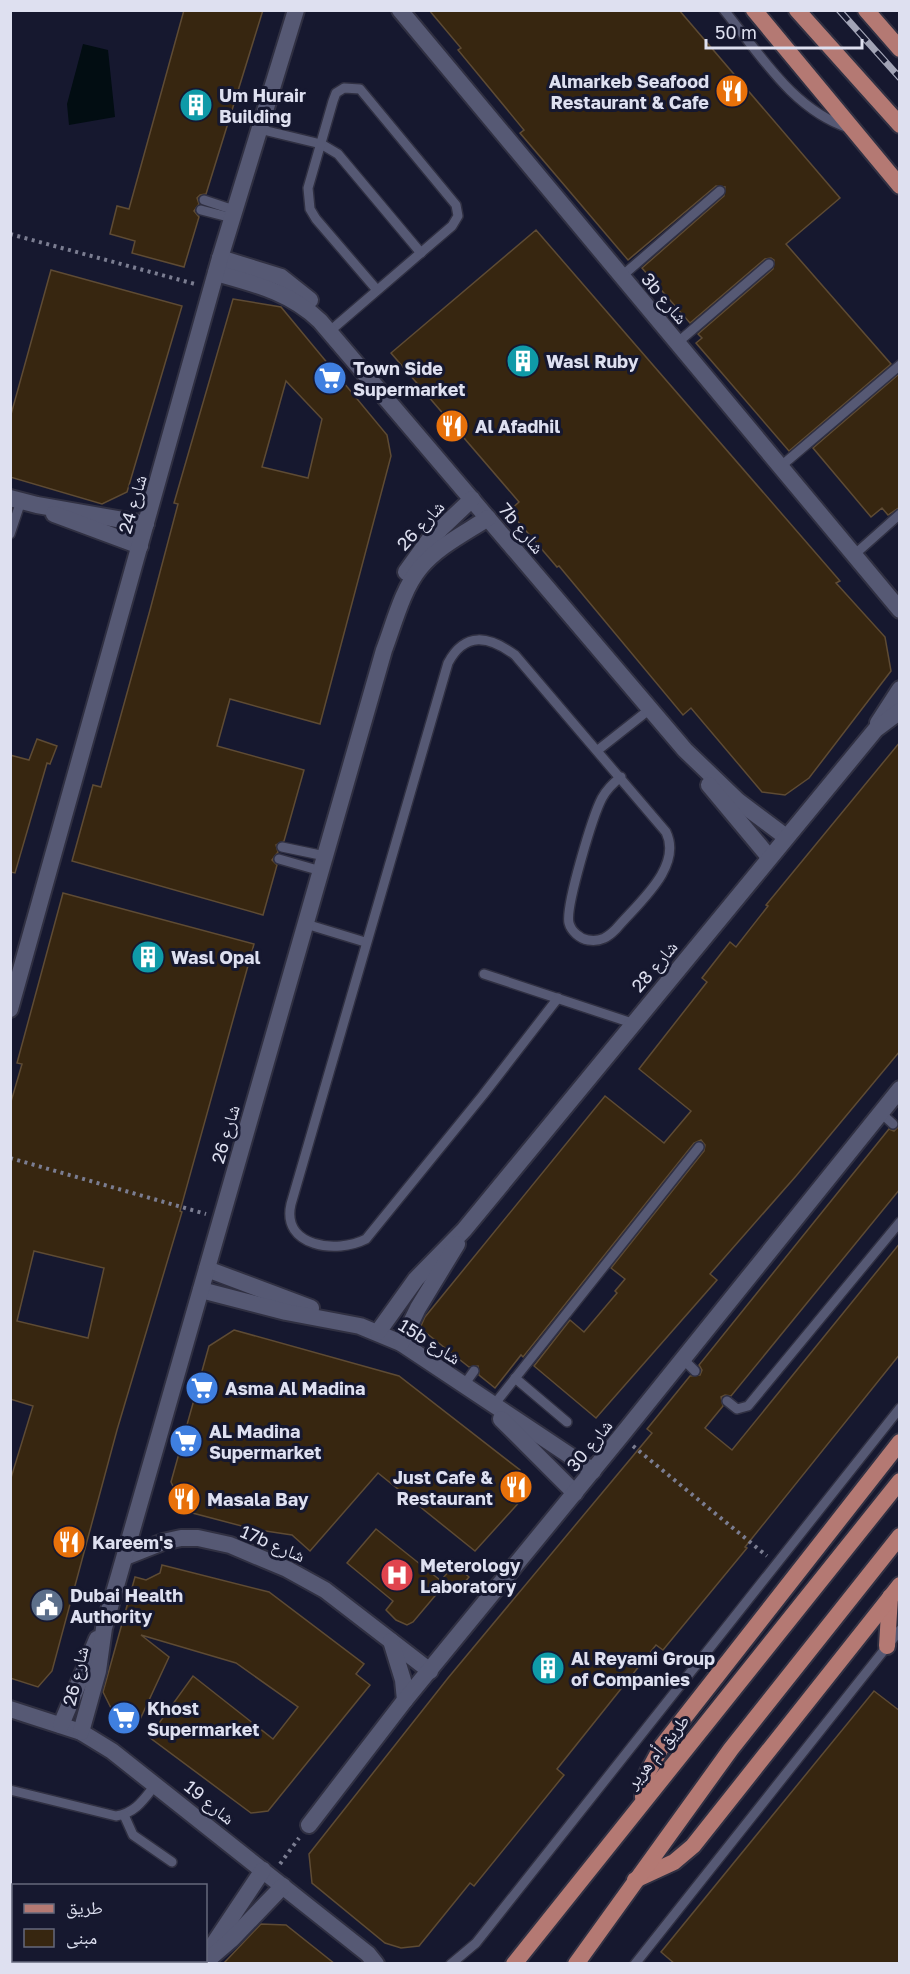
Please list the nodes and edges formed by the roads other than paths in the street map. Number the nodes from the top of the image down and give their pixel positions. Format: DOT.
graph roads {
  1 [pos="296,10"];
  2 [pos="400,10"];
  3 [pos="724,10"];
  4 [pos="754,10"];
  5 [pos="797,10"];
  6 [pos="866,10"];
  7 [pos="900,49"];
  8 [pos="900,125"];
  9 [pos="259,129"];
  10 [pos="855,130"];
  11 [pos="321,144"];
  12 [pos="900,186"];
  13 [pos="720,191"];
  14 [pos="204,200"];
  15 [pos="201,210"];
  16 [pos="233,214"];
  17 [pos="421,253"];
  18 [pos="769,264"];
  19 [pos="216,273"];
  20 [pos="622,276"];
  21 [pos="377,290"];
  22 [pos="330,331"];
  23 [pos="677,343"];
  24 [pos="900,365"];
  25 [pos="780,467"];
  26 [pos="472,499"];
  27 [pos="23,501"];
  28 [pos="900,514"];
  29 [pos="488,518"];
  30 [pos="146,524"];
  31 [pos="10,534"];
  32 [pos="140,546"];
  33 [pos="854,555"];
  34 [pos="900,610"];
  35 [pos="384,650"];
  36 [pos="900,689"];
  37 [pos="650,709"];
  38 [pos="900,711"];
  39 [pos="876,729"];
  40 [pos="598,750"];
  41 [pos="685,750"];
  42 [pos="621,777"];
  43 [pos="786,837"];
  44 [pos="282,847"];
  45 [pos="769,858"];
  46 [pos="279,859"];
  47 [pos="323,864"];
  48 [pos="306,924"];
  49 [pos="365,942"];
  50 [pos="484,974"];
  51 [pos="558,998"];
  52 [pos="10,1009"];
  53 [pos="632,1023"];
  54 [pos="900,1089"];
  55 [pos="699,1148"];
  56 [pos="900,1222"];
  57 [pos="464,1230"];
  58 [pos="207,1269"];
  59 [pos="201,1290"];
  60 [pos="342,1321"];
  61 [pos="378,1332"];
  62 [pos="401,1343"];
  63 [pos="474,1371"];
  64 [pos="515,1378"];
  65 [pos="464,1385"];
  66 [pos="727,1401"];
  67 [pos="492,1406"];
  68 [pos="900,1408"];
  69 [pos="567,1422"];
  70 [pos="900,1442"];
  71 [pos="593,1471"];
  72 [pos="900,1481"];
  73 [pos="576,1493"];
  74 [pos="900,1536"];
  75 [pos="125,1557"];
  76 [pos="895,1591"];
  77 [pos="104,1628"];
  78 [pos="900,1630"];
  79 [pos="390,1640"];
  80 [pos="888,1646"];
  81 [pos="430,1671"];
  82 [pos="405,1700"];
  83 [pos="10,1709"];
  84 [pos="61,1725"];
  85 [pos="81,1732"];
  86 [pos="156,1784"];
  87 [pos="10,1790"];
  88 [pos="642,1801"];
  89 [pos="124,1815"];
  90 [pos="309,1825"];
  91 [pos="172,1862"];
  92 [pos="272,1877"];
  93 [pos="634,1881"];
  94 [pos="207,1956"];
  95 [pos="207,1959"];
  96 [pos="372,1959"];
  97 [pos="513,1963"];
  98 [pos="390,1964"];
  99 [pos="451,1964"];
  100 [pos="576,1964"];
  101 [pos="635,1964"];
  1 -- 9 [label="street, شارع 24"];
  2 -- 20 [label="street, 3b شارع"];
  3 -- 10 [label="lane"];
  4 -- 10 [label="main road"];
  5 -- 8 [label="main road"];
  6 -- 7 [label="main road"];
  9 -- 11 [label="lane"];
  9 -- 16 [label="street, شارع 24"];
  10 -- 12 [label="main road"];
  11 -- 17 [label="lane"];
  11 -- 17 [label="lane"];
  11 -- 21 [label="lane"];
  13 -- 20 [label="lane"];
  14 -- 16 [label="lane"];
  15 -- 16 [label="lane"];
  16 -- 19 [label="street, شارع 24"];
  17 -- 21 [label="lane"];
  18 -- 23 [label="lane"];
  19 -- 22 [label="street, 7b شارع"];
  19 -- 30 [label="street, شارع 24"];
  20 -- 23 [label="street, 3b شارع"];
  21 -- 22 [label="lane"];
  22 -- 26 [label="street, 7b شارع"];
  23 -- 25 [label="street, 3b شارع"];
  24 -- 25 [label="lane"];
  25 -- 33 [label="street, 3b شارع"];
  26 -- 29 [label="street, 7b شارع"];
  26 -- 35 [label="street, شارع 26"];
  27 -- 30 [label="street"];
  27 -- 31 [label="lane"];
  27 -- 32 [label="street"];
  28 -- 33 [label="lane"];
  29 -- 35 [label="street, شارع 26"];
  29 -- 37 [label="street, 7b شارع"];
  30 -- 32 [label="street, شارع 24"];
  32 -- 52 [label="street, شارع 24"];
  33 -- 34 [label="street, 3b شارع"];
  35 -- 47 [label="street, شارع 26"];
  36 -- 39 [label="street, شارع 28"];
  37 -- 40 [label="lane"];
  37 -- 41 [label="street, 7b شارع"];
  38 -- 39 [label="street, شارع 28"];
  39 -- 43 [label="street, شارع 28"];
  40 -- 42 [label="lane"];
  40 -- 49 [label="lane"];
  41 -- 43 [label="street, 7b شارع"];
  41 -- 45 [label="street, 7b شارع"];
  42 -- 42 [label="lane"];
  43 -- 45 [label="street, شارع 28"];
  44 -- 47 [label="lane"];
  45 -- 53 [label="street, شارع 28"];
  46 -- 47 [label="lane"];
  47 -- 48 [label="street, شارع 26"];
  48 -- 49 [label="lane"];
  48 -- 58 [label="street, شارع 26"];
  49 -- 51 [label="lane"];
  50 -- 51 [label="lane"];
  51 -- 53 [label="lane"];
  53 -- 57 [label="street, شارع 28"];
  54 -- 71 [label="street, شارع 30"];
  55 -- 64 [label="lane"];
  56 -- 66 [label="lane"];
  57 -- 61 [label="street, شارع 28"];
  57 -- 62 [label="street, شارع 28"];
  58 -- 59 [label="street, شارع 26"];
  58 -- 60 [label="street, 15b شارع"];
  59 -- 60 [label="street, 15b شارع"];
  59 -- 75 [label="street, شارع 26"];
  60 -- 61 [label="street, 15b شارع"];
  61 -- 62 [label="street, 15b شارع"];
  62 -- 65 [label="street, 15b شارع"];
  63 -- 65 [label="lane"];
  64 -- 67 [label="lane"];
  64 -- 69 [label="lane"];
  65 -- 67 [label="street, 15b شارع"];
  67 -- 71 [label="street, 15b شارع"];
  67 -- 73 [label="street, 15b شارع"];
  68 -- 99 [label="lane"];
  70 -- 88 [label="main road"];
  71 -- 73 [label="street, شارع 30"];
  72 -- 88 [label="main road, طريق أم هرير"];
  73 -- 81 [label="street, شارع 30"];
  74 -- 93 [label="main road"];
  75 -- 77 [label="street, شارع 26"];
  75 -- 79 [label="street, 17b شارع"];
  76 -- 80 [label="main road"];
  76 -- 93 [label="main road"];
  77 -- 84 [label="street, شارع 26"];
  77 -- 85 [label="street, شارع 26"];
  78 -- 80 [label="lane"];
  79 -- 81 [label="street, 17b شارع"];
  79 -- 82 [label="street"];
  80 -- 101 [label="lane"];
  81 -- 82 [label="street, شارع 30"];
  82 -- 90 [label="street, شارع 30"];
  83 -- 84 [label="street, شارع 19"];
  84 -- 85 [label="street, شارع 19"];
  85 -- 86 [label="street, شارع 19"];
  86 -- 89 [label="lane"];
  86 -- 92 [label="street, شارع 19"];
  87 -- 89 [label="lane"];
  88 -- 97 [label="main road, طريق أم هرير"];
  89 -- 91 [label="lane"];
  92 -- 94 [label="street"];
  92 -- 95 [label="street"];
  92 -- 96 [label="street, شارع 19"];
  93 -- 100 [label="main road"];
  96 -- 98 [label="street, شارع 19"];
}
